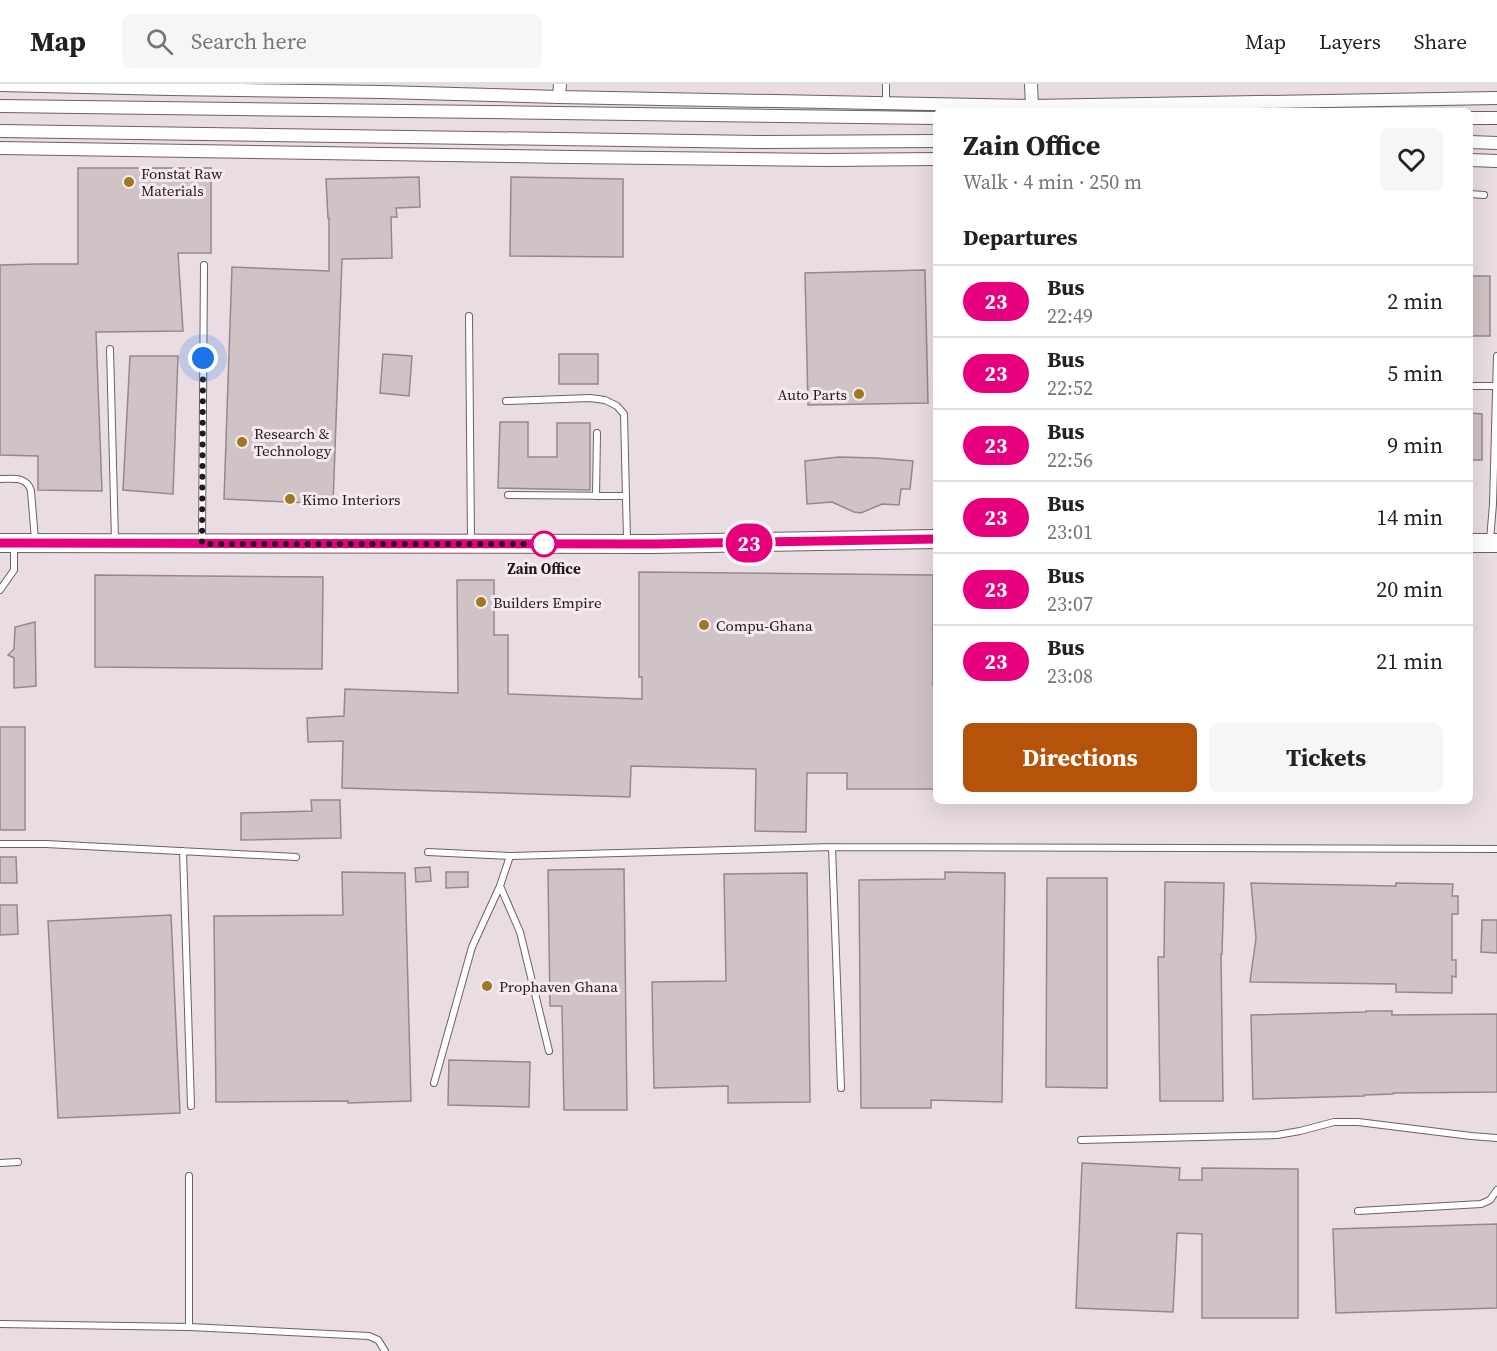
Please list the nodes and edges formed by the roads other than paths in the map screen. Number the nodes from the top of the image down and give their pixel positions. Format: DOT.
graph roads {
  1 [pos="560,84"];
  2 [pos="886,84"];
  3 [pos="1031,84"];
  4 [pos="0,85"];
  5 [pos="170,87"];
  6 [pos="354,88"];
  7 [pos="382,88"];
  8 [pos="421,89"];
  9 [pos="559,97"];
  10 [pos="1497,98"];
  11 [pos="886,104"];
  12 [pos="0,106"];
  13 [pos="1032,106"];
  14 [pos="933,118"];
  15 [pos="1473,118"];
  16 [pos="1497,118"];
  17 [pos="0,131"];
  18 [pos="933,141"];
  19 [pos="1473,142"];
  20 [pos="1497,142"];
  21 [pos="0,148"];
  22 [pos="933,159"];
  23 [pos="1473,160"];
  24 [pos="1497,161"];
  25 [pos="1473,194"];
  26 [pos="1484,195"];
  27 [pos="204,265"];
  28 [pos="469,316"];
  29 [pos="110,349"];
  30 [pos="1497,356"];
  31 [pos="1473,386"];
  32 [pos="1496,386"];
  33 [pos="506,401"];
  34 [pos="597,433"];
  35 [pos="0,479"];
  36 [pos="508,495"];
  37 [pos="596,496"];
  38 [pos="626,496"];
  39 [pos="933,539"];
  40 [pos="1473,543"];
  41 [pos="1493,543"];
  42 [pos="7,544"];
  43 [pos="35,544"];
  44 [pos="115,544"];
  45 [pos="202,544"];
  46 [pos="471,544"];
  47 [pos="627,544"];
  48 [pos="0,590"];
  49 [pos="0,844"];
  50 [pos="832,847"];
  51 [pos="1497,849"];
  52 [pos="183,851"];
  53 [pos="428,852"];
  54 [pos="510,856"];
  55 [pos="296,857"];
  56 [pos="500,886"];
  57 [pos="549,1051"];
  58 [pos="434,1083"];
  59 [pos="841,1088"];
  60 [pos="191,1106"];
  61 [pos="1497,1138"];
  62 [pos="1080,1140"];
  63 [pos="18,1162"];
  64 [pos="0,1163"];
  65 [pos="189,1176"];
  66 [pos="1497,1190"];
  67 [pos="1358,1211"];
  68 [pos="0,1324"];
  69 [pos="189,1327"];
  70 [pos="385,1351"];
  1 -- 9 [label="street"];
  2 -- 11 [label="lane"];
  3 -- 13 [label="street"];
  4 -- 5 [label="street"];
  5 -- 6 [label="street"];
  6 -- 7 [label="street"];
  7 -- 8 [label="street"];
  8 -- 9 [label="street"];
  9 -- 11 [label="street"];
  10 -- 13 [label="street"];
  11 -- 13 [label="street"];
  12 -- 14 [label="street"];
  15 -- 16 [label="street"];
  17 -- 18 [label="street"];
  19 -- 20 [label="street"];
  21 -- 22 [label="street"];
  23 -- 24 [label="street"];
  25 -- 26 [label="lane"];
  27 -- 45 [label="lane"];
  28 -- 46 [label="lane"];
  29 -- 44 [label="lane"];
  30 -- 32 [label="lane"];
  31 -- 32 [label="lane"];
  32 -- 41 [label="lane"];
  33 -- 38 [label="lane"];
  34 -- 37 [label="lane"];
  35 -- 43 [label="lane"];
  36 -- 37 [label="lane"];
  37 -- 38 [label="lane"];
  38 -- 47 [label="lane"];
  39 -- 47 [label="main road"];
  40 -- 41 [label="main road"];
  42 -- 43 [label="main road"];
  42 -- 48 [label="lane"];
  43 -- 44 [label="main road"];
  44 -- 45 [label="main road"];
  45 -- 46 [label="main road"];
  46 -- 47 [label="main road"];
  49 -- 52 [label="lane"];
  50 -- 51 [label="lane"];
  50 -- 54 [label="lane"];
  50 -- 59 [label="lane"];
  52 -- 55 [label="lane"];
  52 -- 60 [label="lane"];
  53 -- 54 [label="lane"];
  54 -- 56 [label="lane"];
  56 -- 57 [label="lane"];
  56 -- 58 [label="lane"];
  61 -- 62 [label="lane"];
  63 -- 64 [label="lane"];
  65 -- 69 [label="lane"];
  66 -- 67 [label="lane"];
  68 -- 69 [label="lane"];
  69 -- 70 [label="lane"];
}
